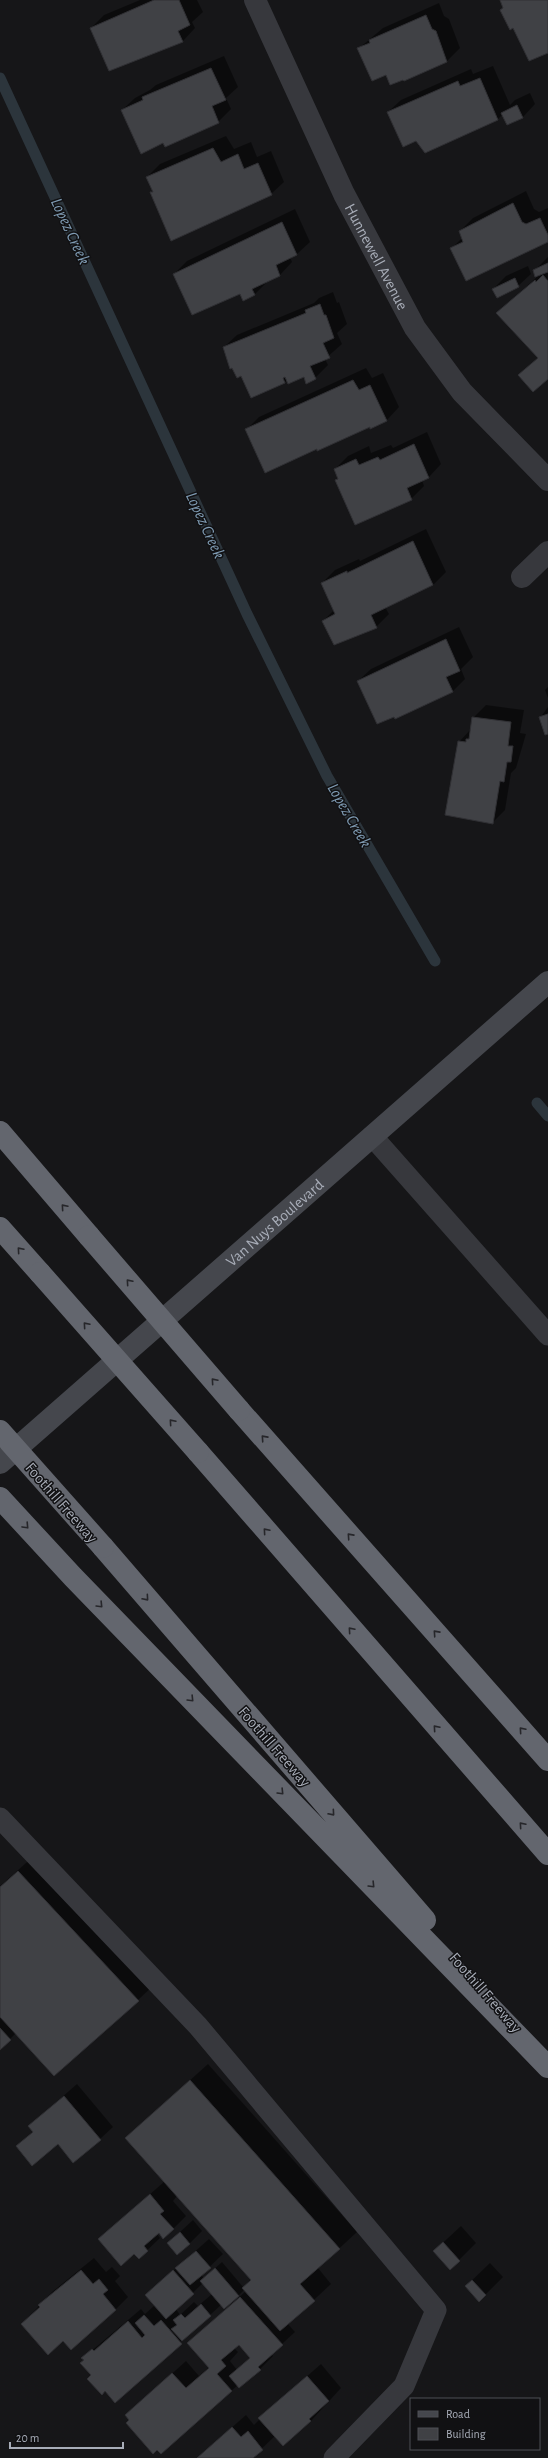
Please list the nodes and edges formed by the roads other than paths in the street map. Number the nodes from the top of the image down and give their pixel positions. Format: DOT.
graph roads {
  1 [pos="255,0"];
  2 [pos="548,480"];
  3 [pos="548,552"];
  4 [pos="522,577"];
  5 [pos="548,982"];
  6 [pos="0,1132"];
  7 [pos="372,1136"];
  8 [pos="0,1228"];
  9 [pos="548,1335"];
  10 [pos="0,1431"];
  11 [pos="0,1463"];
  12 [pos="0,1498"];
  13 [pos="548,1760"];
  14 [pos="0,1818"];
  15 [pos="548,1854"];
  16 [pos="548,2063"];
  17 [pos="548,2067"];
  18 [pos="334,2458"];
  1 -- 2 [label="street, Hunnewell Avenue"];
  3 -- 4 [label="street"];
  5 -- 7 [label="street, Van Nuys Boulevard"];
  13 -- 6 [label="highway, one-way, bridge"];
  7 -- 9 [label="lane"];
  7 -- 11 [label="street, Van Nuys Boulevard"];
  15 -- 8 [label="highway, one-way, bridge"];
  10 -- 16 [label="highway, Foothill Freeway, one-way, bridge"];
  12 -- 17 [label="highway, one-way"];
  14 -- 18 [label="lane"];
}
